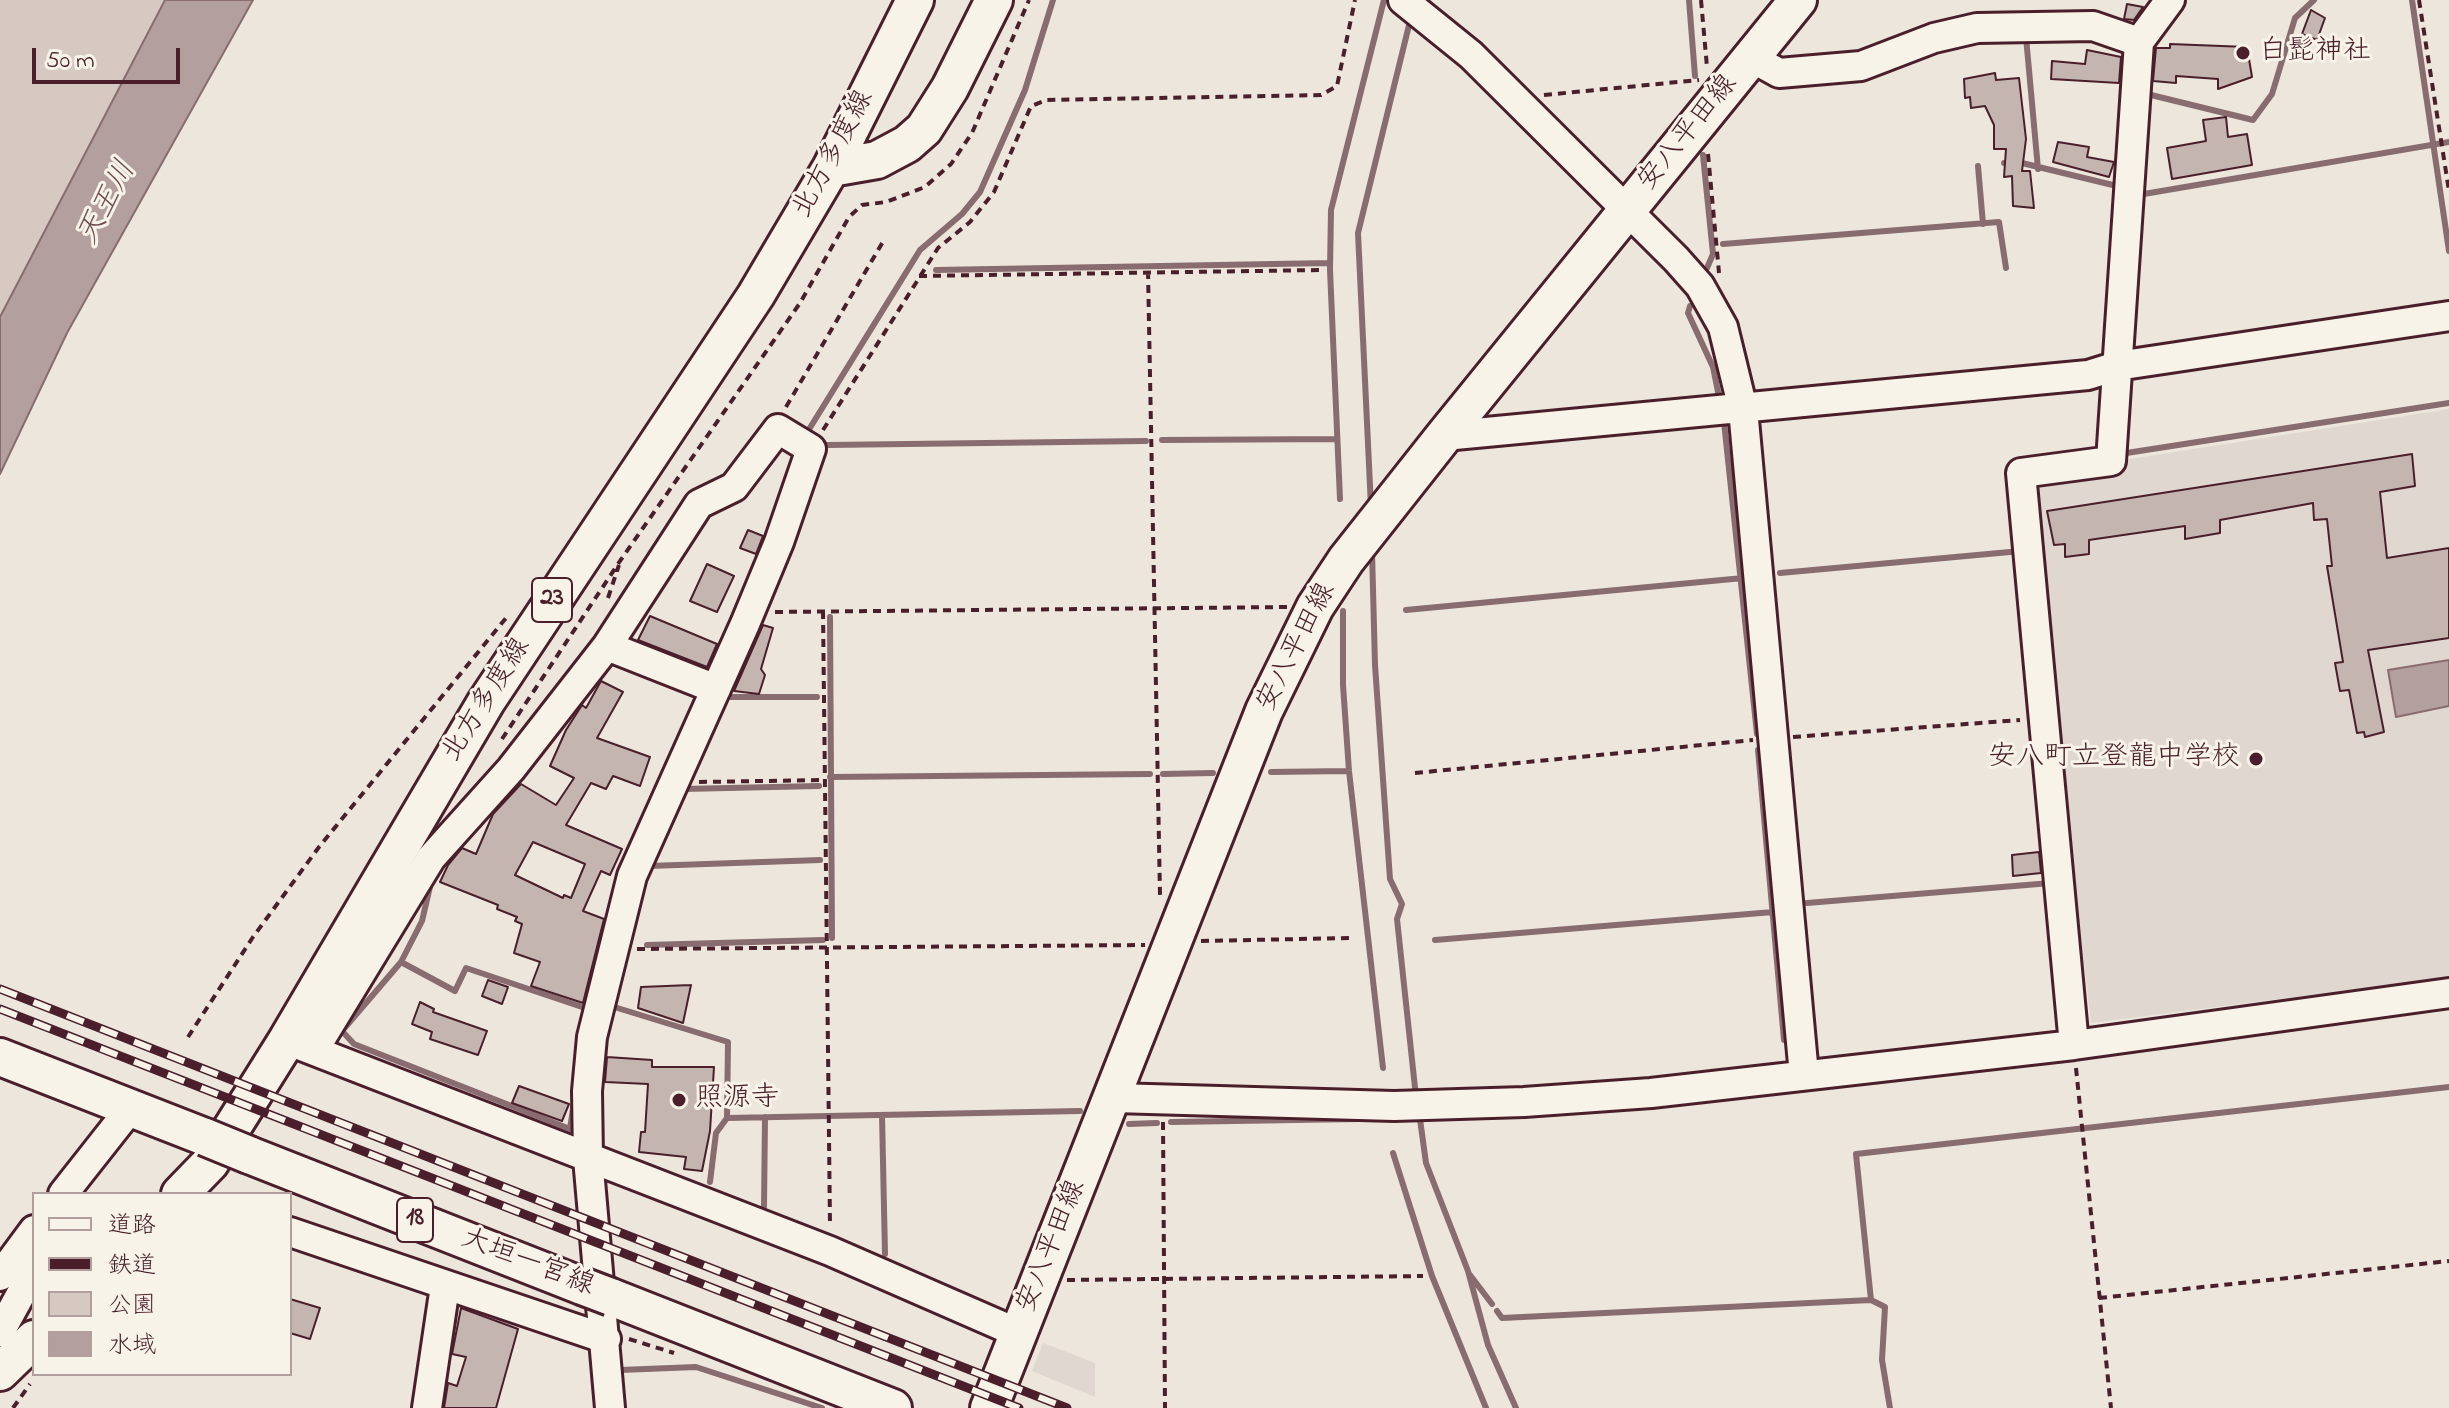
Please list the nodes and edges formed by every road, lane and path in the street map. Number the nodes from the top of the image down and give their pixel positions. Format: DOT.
graph roads {
  1 [pos="915,0"];
  2 [pos="994,0"];
  3 [pos="1355,0"];
  4 [pos="1403,0"];
  5 [pos="1701,0"];
  6 [pos="1798,0"];
  7 [pos="2170,0"];
  8 [pos="2419,0"];
  9 [pos="2139,42"];
  10 [pos="1752,58"];
  11 [pos="1707,96"];
  12 [pos="1514,97"];
  13 [pos="831,168"];
  14 [pos="2449,191"];
  15 [pos="1627,211"];
  16 [pos="884,240"];
  17 [pos="1322,270"];
  18 [pos="1148,271"];
  19 [pos="1719,275"];
  20 [pos="919,276"];
  21 [pos="2449,316"];
  22 [pos="2117,366"];
  23 [pos="1743,409"];
  24 [pos="778,429"];
  25 [pos="1444,436"];
  26 [pos="811,449"];
  27 [pos="1315,607"];
  28 [pos="1157,610"];
  29 [pos="823,611"];
  30 [pos="749,613"];
  31 [pos="509,615"];
  32 [pos="607,646"];
  33 [pos="716,689"];
  34 [pos="2042,719"];
  35 [pos="1771,739"];
  36 [pos="1415,773"];
  37 [pos="824,780"];
  38 [pos="673,782"];
  39 [pos="1167,938"];
  40 [pos="1349,938"];
  41 [pos="825,947"];
  42 [pos="611,950"];
  43 [pos="2449,993"];
  44 [pos="188,1037"];
  45 [pos="300,1045"];
  46 [pos="2074,1045"];
  47 [pos="0,1057"];
  48 [pos="1804,1075"];
  49 [pos="1114,1098"];
  50 [pos="1162,1101"];
  51 [pos="123,1106"];
  52 [pos="588,1158"];
  53 [pos="76,1182"];
  54 [pos="182,1192"];
  55 [pos="32,1218"];
  56 [pos="32,1233"];
  57 [pos="292,1233"];
  58 [pos="0,1245"];
  59 [pos="830,1251"];
  60 [pos="2449,1261"];
  61 [pos="32,1274"];
  62 [pos="0,1276"];
  63 [pos="1423,1276"];
  64 [pos="1041,1279"];
  65 [pos="1165,1280"];
  66 [pos="445,1286"];
  67 [pos="2099,1298"];
  68 [pos="0,1332"];
  69 [pos="1018,1333"];
  70 [pos="606,1339"];
  71 [pos="32,1341"];
  72 [pos="0,1372"];
  73 [pos="36,1376"];
  74 [pos="829,1395"];
  75 [pos="13,1408"];
  76 [pos="427,1408"];
  77 [pos="610,1408"];
  78 [pos="893,1408"];
  79 [pos="989,1408"];
  80 [pos="1165,1408"];
  81 [pos="2111,1408"];
  1 -- 13 [label="main road, 北方多度線 / 23"];
  2 -- 13 [label="main road"];
  3 -- 20 [label="path"];
  4 -- 12 [label="street"];
  5 -- 11 [label="path"];
  6 -- 10 [label="main road, 安八平田線"];
  7 -- 9 [label="street"];
  8 -- 14 [label="path"];
  9 -- 10 [label="street"];
  9 -- 22 [label="street"];
  10 -- 11 [label="main road, 安八平田線"];
  11 -- 12 [label="path"];
  11 -- 15 [label="main road, 安八平田線"];
  11 -- 19 [label="path"];
  12 -- 15 [label="street"];
  13 -- 45 [label="main road, 北方多度線 / 23"];
  15 -- 23 [label="street"];
  15 -- 25 [label="main road, 安八平田線"];
  16 -- 24 [label="path"];
  17 -- 18 [label="path"];
  18 -- 20 [label="path"];
  18 -- 28 [label="path"];
  20 -- 26 [label="path"];
  21 -- 22 [label="street"];
  22 -- 23 [label="street"];
  22 -- 34 [label="street"];
  23 -- 25 [label="street"];
  23 -- 35 [label="street"];
  24 -- 26 [label="street"];
  24 -- 32 [label="street"];
  25 -- 27 [label="main road, 安八平田線"];
  26 -- 30 [label="street"];
  27 -- 28 [label="path"];
  27 -- 39 [label="main road, 安八平田線"];
  28 -- 29 [label="path"];
  28 -- 39 [label="path"];
  29 -- 30 [label="path"];
  29 -- 37 [label="path"];
  30 -- 33 [label="street"];
  31 -- 44 [label="path"];
  32 -- 33 [label="street"];
  32 -- 45 [label="street"];
  33 -- 38 [label="street"];
  34 -- 35 [label="path"];
  34 -- 46 [label="street"];
  35 -- 36 [label="path"];
  35 -- 48 [label="street"];
  37 -- 38 [label="path"];
  37 -- 41 [label="path"];
  38 -- 42 [label="street"];
  39 -- 40 [label="path"];
  39 -- 41 [label="path"];
  39 -- 49 [label="main road, 安八平田線"];
  41 -- 42 [label="path"];
  41 -- 59 [label="path"];
  42 -- 52 [label="street"];
  43 -- 46 [label="street"];
  45 -- 52 [label="street"];
  45 -- 54 [label="main road, 北方多度線 / 23"];
  46 -- 48 [label="street"];
  46 -- 67 [label="path"];
  47 -- 51 [label="main road, 18"];
  48 -- 50 [label="street"];
  49 -- 50 [label="street"];
  49 -- 64 [label="main road, 安八平田線"];
  50 -- 65 [label="path"];
  51 -- 53 [label="street"];
  51 -- 74 [label="main road, 大垣一宮線 / 18, bridge"];
  52 -- 59 [label="street"];
  52 -- 70 [label="street"];
  55 -- 58 [label="street"];
  56 -- 62 [label="street"];
  57 -- 66 [label="street"];
  59 -- 69 [label="street"];
  60 -- 67 [label="path"];
  61 -- 68 [label="street"];
  63 -- 65 [label="path"];
  64 -- 65 [label="path"];
  64 -- 69 [label="main road, 安八平田線"];
  65 -- 80 [label="path"];
  66 -- 70 [label="street"];
  66 -- 76 [label="street"];
  67 -- 81 [label="path"];
  69 -- 79 [label="main road, 安八平田線"];
  70 -- 77 [label="street"];
  71 -- 72 [label="main road"];
  73 -- 75 [label="path"];
  74 -- 78 [label="main road, 大垣一宮線 / 18"];
}
